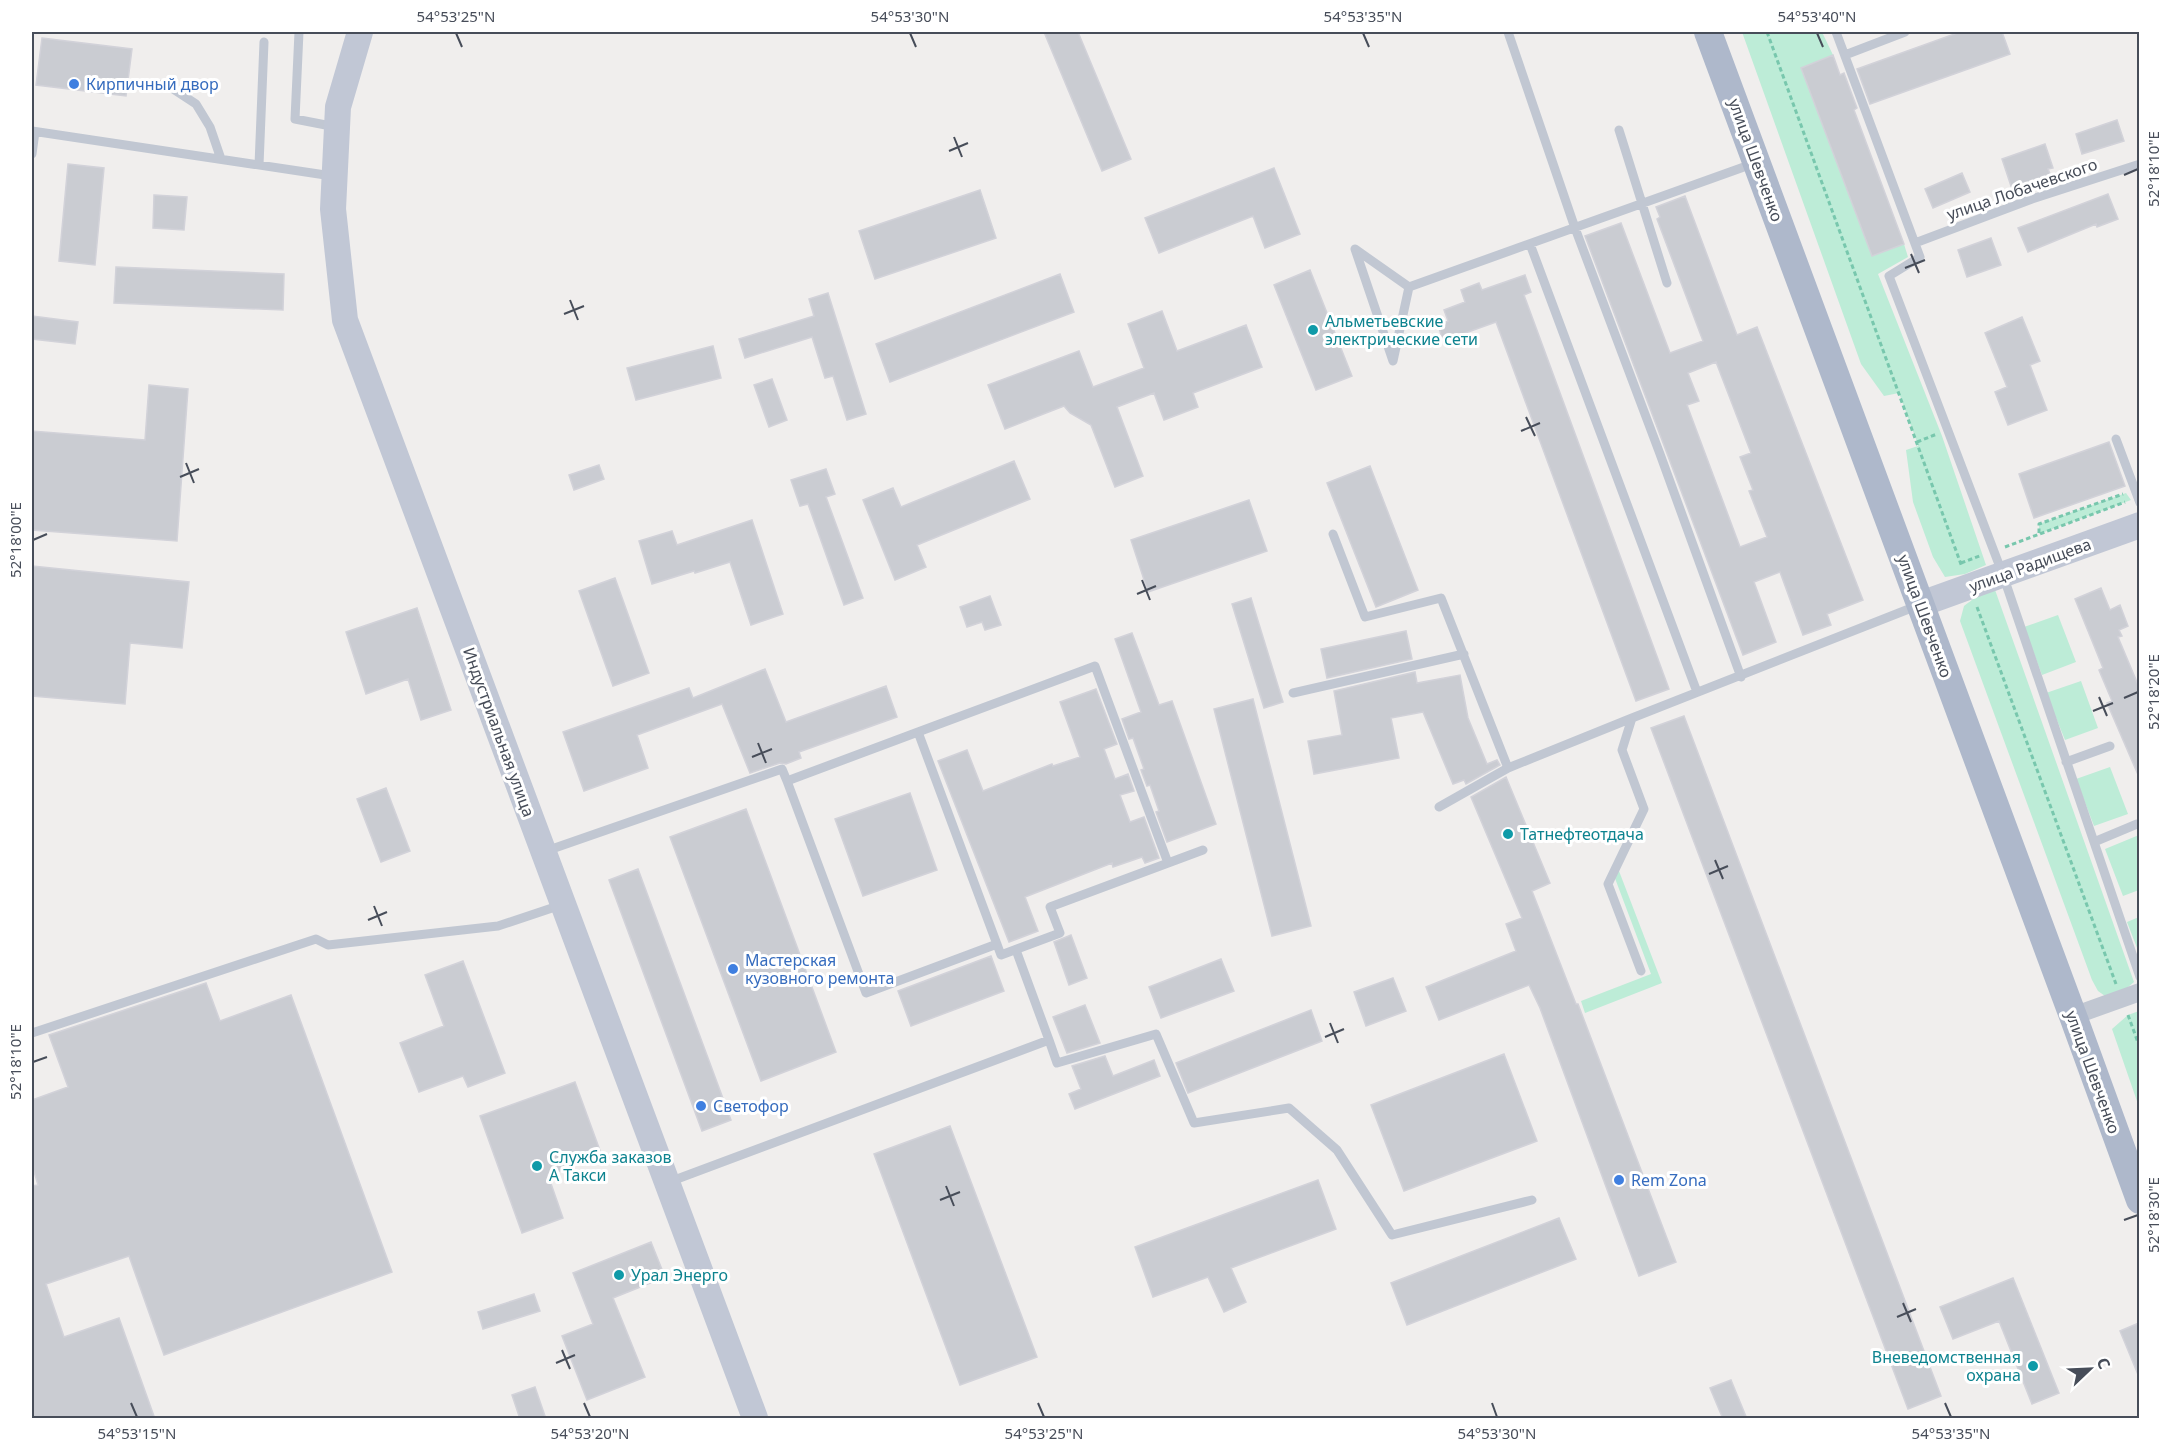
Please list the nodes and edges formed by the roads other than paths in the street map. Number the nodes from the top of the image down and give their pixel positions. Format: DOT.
graph roads {
  1 [pos="299,32"];
  2 [pos="360,32"];
  3 [pos="1508,32"];
  4 [pos="1708,32"];
  5 [pos="1836,32"];
  6 [pos="1905,32"];
  7 [pos="264,42"];
  8 [pos="1845,55"];
  9 [pos="164,83"];
  10 [pos="338,127"];
  11 [pos="1619,130"];
  12 [pos="33,131"];
  13 [pos="32,154"];
  14 [pos="221,159"];
  15 [pos="1757,162"];
  16 [pos="2139,164"];
  17 [pos="259,165"];
  18 [pos="335,176"];
  19 [pos="1643,203"];
  20 [pos="1575,228"];
  21 [pos="1915,243"];
  22 [pos="1530,244"];
  23 [pos="1667,284"];
  24 [pos="1408,287"];
  25 [pos="2116,439"];
  26 [pos="2135,502"];
  27 [pos="2139,525"];
  28 [pos="1333,534"];
  29 [pos="2003,575"];
  30 [pos="1921,604"];
  31 [pos="1464,654"];
  32 [pos="1741,677"];
  33 [pos="1697,692"];
  34 [pos="1293,693"];
  35 [pos="1632,718"];
  36 [pos="918,732"];
  37 [pos="2110,746"];
  38 [pos="2066,762"];
  39 [pos="1508,768"];
  40 [pos="787,781"];
  41 [pos="1438,807"];
  42 [pos="2137,824"];
  43 [pos="2094,842"];
  44 [pos="1203,850"];
  45 [pos="544,852"];
  46 [pos="1168,863"];
  47 [pos="563,904"];
  48 [pos="997,944"];
  49 [pos="1016,950"];
  50 [pos="1641,971"];
  51 [pos="2139,977"];
  52 [pos="2139,992"];
  53 [pos="2073,1016"];
  54 [pos="32,1033"];
  55 [pos="1049,1040"];
  56 [pos="667,1183"];
  57 [pos="1532,1200"];
  58 [pos="2139,1200"];
  59 [pos="755,1419"];
  1 -- 10 [label="lane"];
  2 -- 10 [label="street, Индустриальная улица"];
  3 -- 20 [label="lane"];
  4 -- 15 [label="main road, улица Шевченко"];
  5 -- 8 [label="lane"];
  6 -- 8 [label="lane"];
  7 -- 17 [label="lane"];
  8 -- 21 [label="lane"];
  9 -- 14 [label="lane"];
  10 -- 18 [label="street, Индустриальная улица"];
  11 -- 19 [label="lane"];
  12 -- 13 [label="lane"];
  12 -- 14 [label="lane"];
  14 -- 17 [label="lane"];
  15 -- 19 [label="lane"];
  15 -- 30 [label="main road, улица Шевченко"];
  16 -- 21 [label="lane, улица Лобачевского"];
  17 -- 18 [label="lane"];
  18 -- 45 [label="street, Индустриальная улица"];
  19 -- 20 [label="lane"];
  19 -- 23 [label="lane"];
  20 -- 22 [label="lane"];
  20 -- 32 [label="lane"];
  21 -- 29 [label="lane"];
  22 -- 24 [label="lane"];
  22 -- 33 [label="lane"];
  24 -- 24 [label="lane"];
  25 -- 26 [label="lane"];
  27 -- 29 [label="street, улица Радищева"];
  28 -- 31 [label="lane"];
  29 -- 30 [label="street, улица Радищева"];
  29 -- 38 [label="lane"];
  30 -- 32 [label="lane"];
  30 -- 53 [label="main road, улица Шевченко"];
  31 -- 34 [label="lane"];
  31 -- 39 [label="lane"];
  32 -- 33 [label="lane"];
  33 -- 35 [label="lane"];
  35 -- 39 [label="lane"];
  35 -- 50 [label="lane"];
  36 -- 40 [label="lane"];
  36 -- 46 [label="lane"];
  36 -- 48 [label="lane"];
  37 -- 38 [label="lane"];
  38 -- 43 [label="lane"];
  39 -- 41 [label="lane"];
  40 -- 45 [label="lane"];
  40 -- 48 [label="lane"];
  42 -- 43 [label="lane"];
  43 -- 51 [label="lane"];
  44 -- 46 [label="lane"];
  45 -- 47 [label="street, Индустриальная улица"];
  46 -- 49 [label="lane"];
  47 -- 54 [label="lane"];
  47 -- 56 [label="street, Индустриальная улица"];
  48 -- 49 [label="lane"];
  49 -- 55 [label="lane"];
  52 -- 53 [label="street"];
  53 -- 58 [label="main road, улица Шевченко"];
  55 -- 56 [label="lane"];
  55 -- 57 [label="lane"];
  56 -- 59 [label="street, Индустриальная улица"];
}
